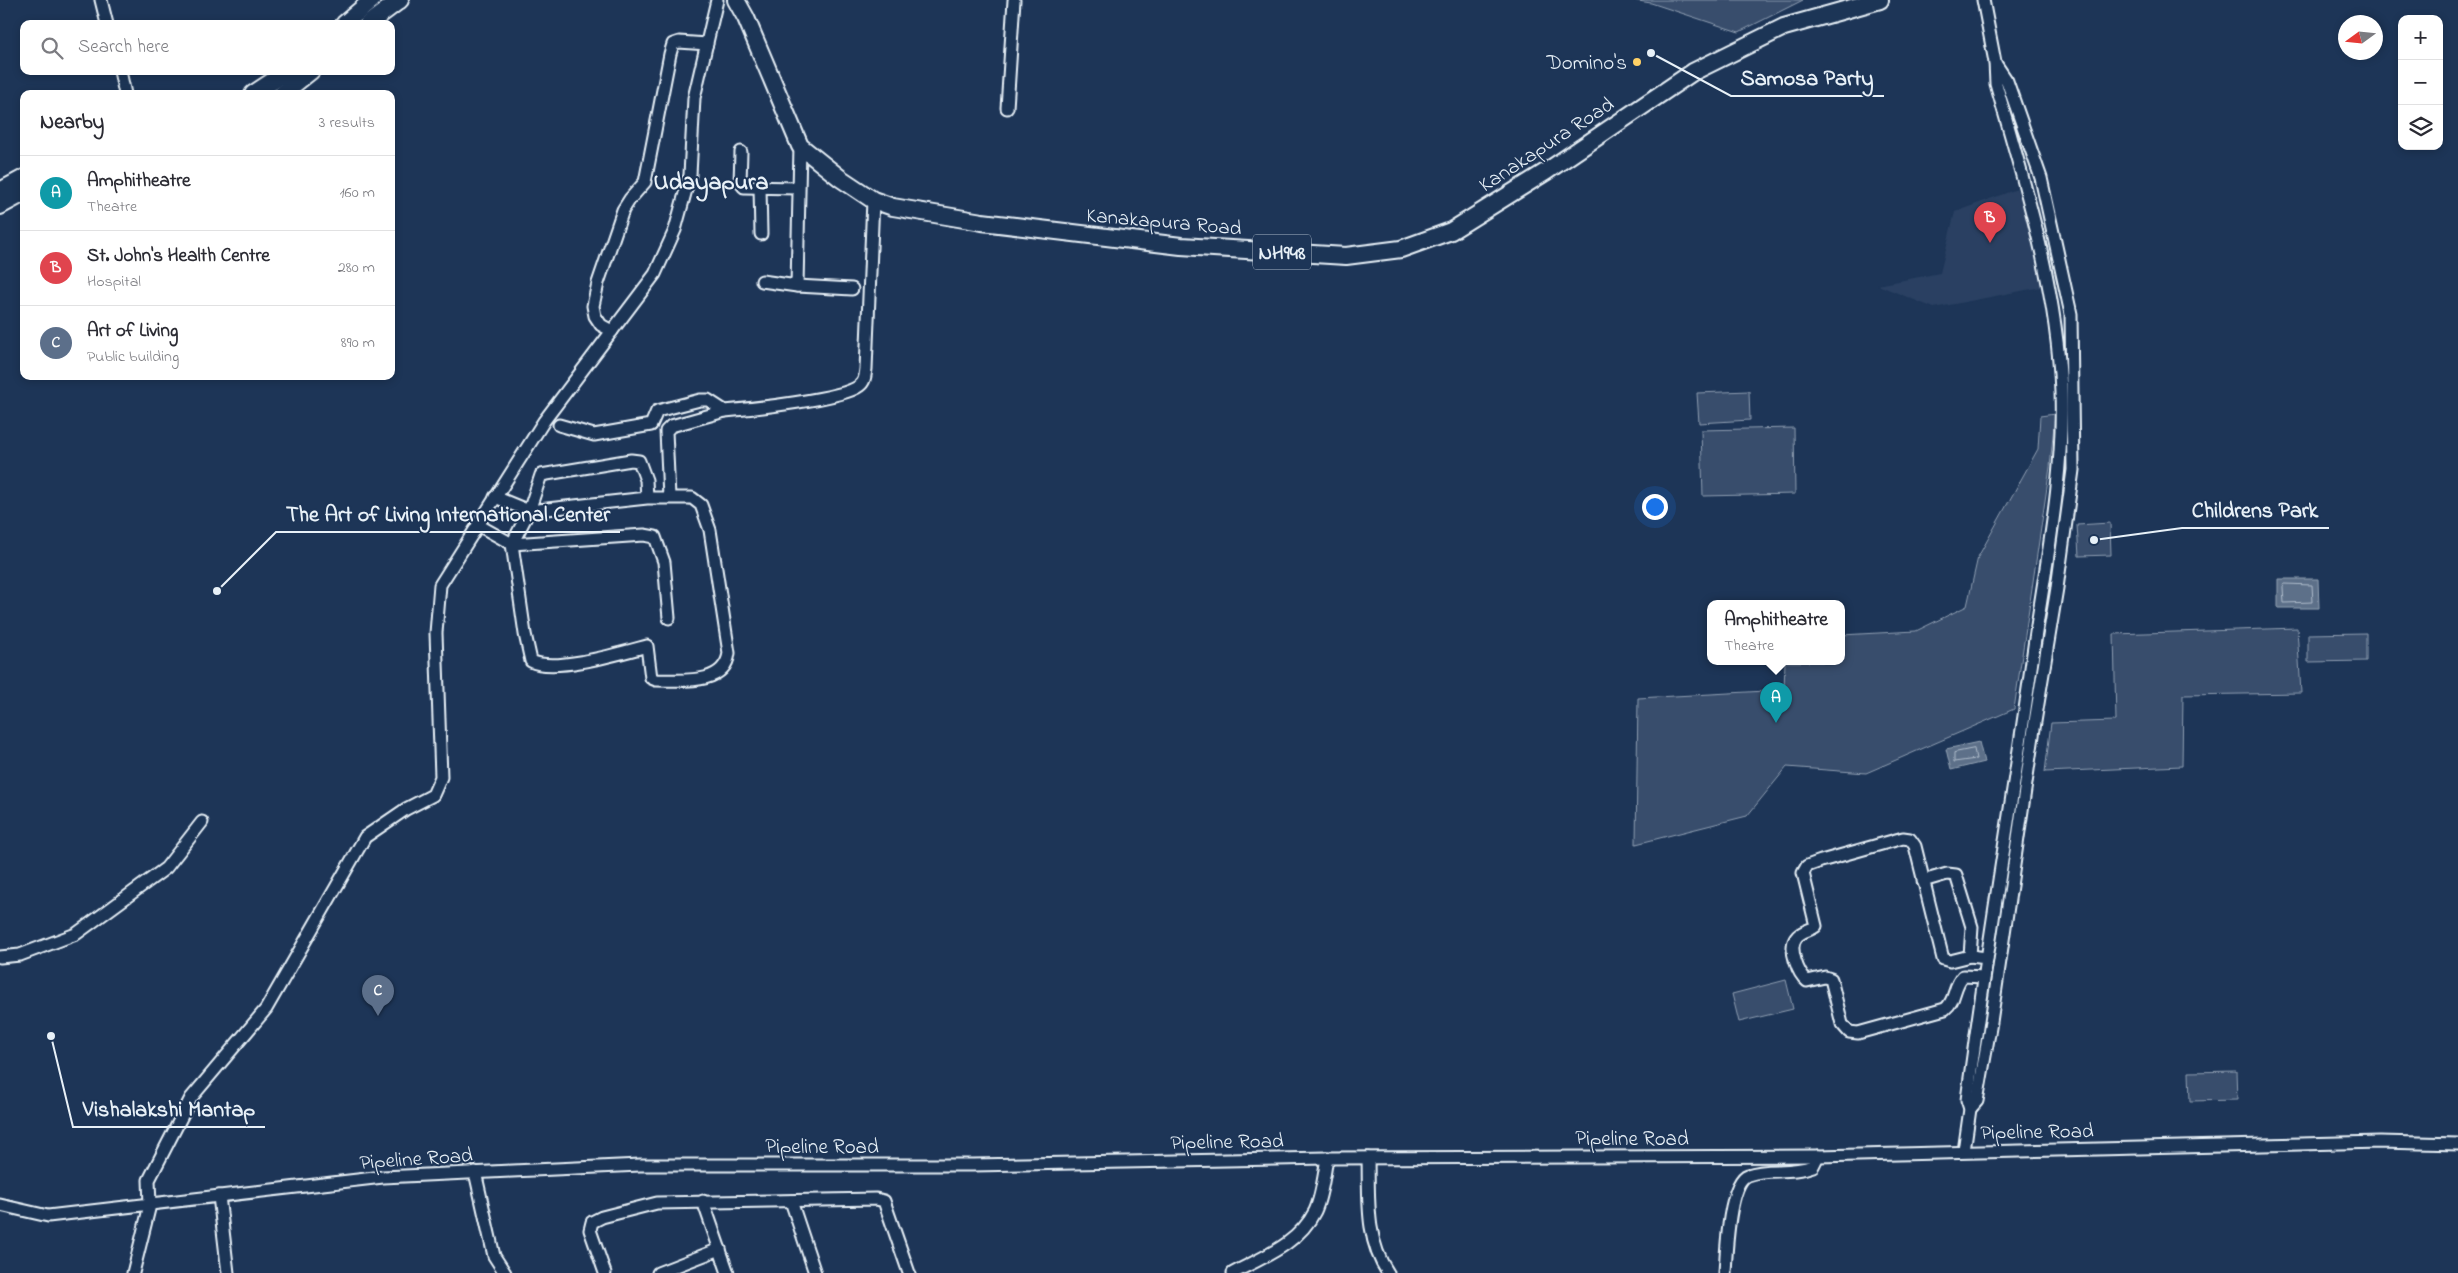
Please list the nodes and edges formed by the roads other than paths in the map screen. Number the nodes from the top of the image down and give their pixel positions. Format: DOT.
graph roads {
  1 [pos="101,0"];
  2 [pos="372,0"];
  3 [pos="400,0"];
  4 [pos="717,0"];
  5 [pos="736,0"];
  6 [pos="1014,0"];
  7 [pos="1880,0"];
  8 [pos="1983,0"];
  9 [pos="106,20"];
  10 [pos="349,20"];
  11 [pos="373,20"];
  12 [pos="707,44"];
  13 [pos="1995,62"];
  14 [pos="121,75"];
  15 [pos="290,76"];
  16 [pos="125,90"];
  17 [pos="260,90"];
  18 [pos="284,90"];
  19 [pos="1007,108"];
  20 [pos="800,146"];
  21 [pos="741,152"];
  22 [pos="2040,178"];
  23 [pos="20,180"];
  24 [pos="2024,184"];
  25 [pos="760,187"];
  26 [pos="798,188"];
  27 [pos="0,191"];
  28 [pos="20,195"];
  29 [pos="873,200"];
  30 [pos="0,206"];
  31 [pos="761,234"];
  32 [pos="762,281"];
  33 [pos="797,286"];
  34 [pos="852,289"];
  35 [pos="612,331"];
  36 [pos="2061,392"];
  37 [pos="2073,392"];
  38 [pos="725,411"];
  39 [pos="558,425"];
  40 [pos="495,497"];
  41 [pos="668,497"];
  42 [pos="647,498"];
  43 [pos="529,511"];
  44 [pos="478,524"];
  45 [pos="512,544"];
  46 [pos="669,618"];
  47 [pos="202,822"];
  48 [pos="1923,881"];
  49 [pos="1970,956"];
  50 [pos="0,957"];
  51 [pos="1987,958"];
  52 [pos="1984,977"];
  53 [pos="1970,1109"];
  54 [pos="2458,1144"];
  55 [pos="1964,1151"];
  56 [pos="1818,1156"];
  57 [pos="1327,1158"];
  58 [pos="1368,1158"];
  59 [pos="475,1172"];
  60 [pos="219,1196"];
  61 [pos="703,1201"];
  62 [pos="791,1201"];
  63 [pos="0,1205"];
  64 [pos="150,1205"];
  65 [pos="720,1249"];
  66 [pos="908,1271"];
  67 [pos="134,1273"];
  68 [pos="228,1273"];
  69 [pos="505,1273"];
  70 [pos="604,1273"];
  71 [pos="658,1273"];
  72 [pos="728,1273"];
  73 [pos="815,1273"];
  74 [pos="896,1273"];
  75 [pos="1233,1273"];
  76 [pos="1388,1273"];
  77 [pos="1726,1273"];
  1 -- 9 [label="street"];
  2 -- 10 [label="highway"];
  3 -- 11 [label="highway"];
  4 -- 12 [label="street"];
  5 -- 20 [label="highway, Kanakapura Road / NH948"];
  6 -- 19 [label="street"];
  7 -- 29 [label="highway, Kanakapura Road / NH948"];
  8 -- 13 [label="street"];
  12 -- 35 [label="street"];
  12 -- 35 [label="street"];
  13 -- 22 [label="street"];
  13 -- 24 [label="street"];
  14 -- 16 [label="street"];
  15 -- 17 [label="highway"];
  15 -- 18 [label="highway"];
  20 -- 26 [label="street"];
  20 -- 29 [label="highway, Kanakapura Road / NH948"];
  21 -- 25 [label="street"];
  22 -- 24 [label="street"];
  22 -- 37 [label="street"];
  23 -- 27 [label="highway"];
  24 -- 36 [label="street"];
  25 -- 26 [label="street"];
  25 -- 31 [label="street"];
  26 -- 33 [label="street"];
  28 -- 30 [label="highway"];
  29 -- 38 [label="street"];
  32 -- 33 [label="street"];
  33 -- 34 [label="street"];
  35 -- 40 [label="street"];
  36 -- 37 [label="street"];
  36 -- 51 [label="street"];
  37 -- 53 [label="street"];
  38 -- 39 [label="street"];
  38 -- 41 [label="street"];
  40 -- 43 [label="street"];
  40 -- 44 [label="street"];
  41 -- 42 [label="street"];
  41 -- 45 [label="street"];
  42 -- 43 [label="street"];
  42 -- 43 [label="street"];
  43 -- 45 [label="street"];
  44 -- 45 [label="street"];
  44 -- 64 [label="street"];
  45 -- 46 [label="street"];
  47 -- 50 [label="street"];
  48 -- 49 [label="street"];
  48 -- 49 [label="street"];
  48 -- 52 [label="street"];
  49 -- 51 [label="street"];
  51 -- 52 [label="street"];
  52 -- 53 [label="street"];
  53 -- 55 [label="street"];
  54 -- 55 [label="street, Pipeline Road"];
  55 -- 56 [label="street, Pipeline Road"];
  56 -- 58 [label="street, Pipeline Road"];
  56 -- 77 [label="street"];
  57 -- 58 [label="street, Pipeline Road"];
  57 -- 59 [label="street, Pipeline Road"];
  57 -- 75 [label="street"];
  58 -- 76 [label="street"];
  59 -- 60 [label="street, Pipeline Road"];
  59 -- 69 [label="street"];
  60 -- 64 [label="street, Pipeline Road"];
  60 -- 68 [label="street"];
  61 -- 62 [label="street"];
  61 -- 65 [label="street"];
  61 -- 70 [label="street"];
  62 -- 66 [label="street"];
  62 -- 73 [label="street"];
  63 -- 64 [label="street, Pipeline Road"];
  64 -- 67 [label="street"];
  65 -- 71 [label="street"];
  65 -- 72 [label="street"];
  66 -- 74 [label="street"];
}
